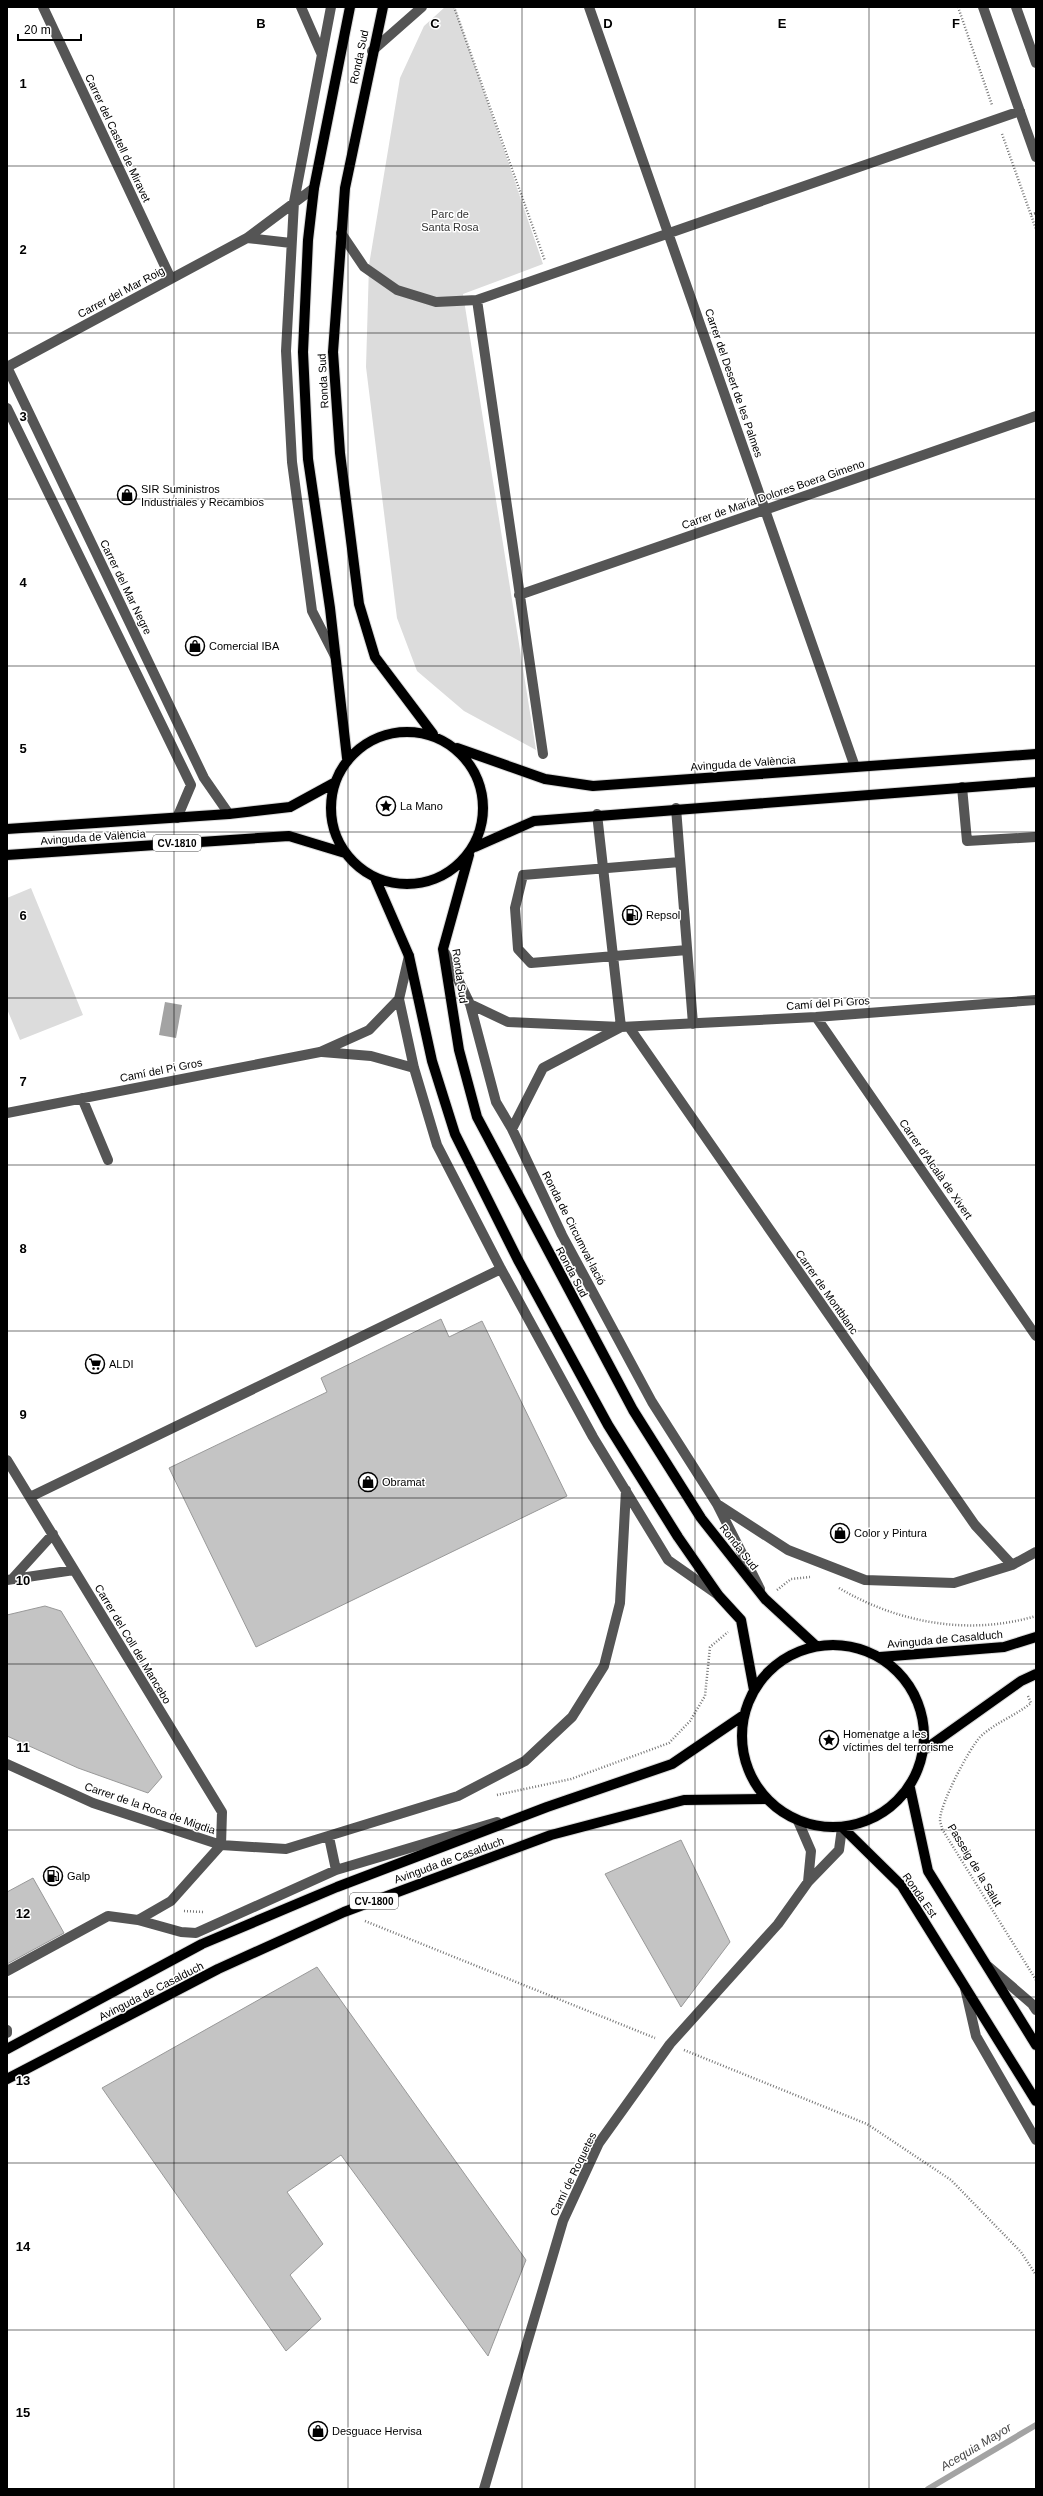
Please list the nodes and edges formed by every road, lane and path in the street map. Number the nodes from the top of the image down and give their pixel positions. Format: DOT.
graph roads {
  1 [pos="43,7"];
  2 [pos="301,7"];
  3 [pos="331,7"];
  4 [pos="350,7"];
  5 [pos="382,7"];
  6 [pos="422,7"];
  7 [pos="454,7"];
  8 [pos="589,7"];
  9 [pos="983,7"];
  10 [pos="1016,7"];
  11 [pos="372,52"];
  12 [pos="322,55"];
  13 [pos="1036,63"];
  14 [pos="1020,111"];
  15 [pos="1036,157"];
  16 [pos="314,188"];
  17 [pos="294,202"];
  18 [pos="1036,212"];
  19 [pos="1031,214"];
  20 [pos="341,233"];
  21 [pos="668,233"];
  22 [pos="247,238"];
  23 [pos="291,244"];
  24 [pos="550,275"];
  25 [pos="171,279"];
  26 [pos="477,300"];
  27 [pos="7,367"];
  28 [pos="7,408"];
  29 [pos="1036,416"];
  30 [pos="765,509"];
  31 [pos="519,595"];
  32 [pos="337,660"];
  33 [pos="433,734"];
  34 [pos="457,748"];
  35 [pos="543,754"];
  36 [pos="1036,754"];
  37 [pos="348,758"];
  38 [pos="856,767"];
  39 [pos="334,782"];
  40 [pos="1036,782"];
  41 [pos="962,788"];
  42 [pos="676,808"];
  43 [pos="229,814"];
  44 [pos="597,814"];
  45 [pos="177,818"];
  46 [pos="7,830"];
  47 [pos="1036,838"];
  48 [pos="472,851"];
  49 [pos="345,853"];
  50 [pos="7,855"];
  51 [pos="680,862"];
  52 [pos="603,868"];
  53 [pos="375,878"];
  54 [pos="443,949"];
  55 [pos="687,950"];
  56 [pos="409,956"];
  57 [pos="613,956"];
  58 [pos="399,999"];
  59 [pos="1036,1000"];
  60 [pos="470,1004"];
  61 [pos="816,1017"];
  62 [pos="693,1024"];
  63 [pos="625,1027"];
  64 [pos="320,1052"];
  65 [pos="414,1068"];
  66 [pos="82,1098"];
  67 [pos="7,1113"];
  68 [pos="512,1129"];
  69 [pos="108,1160"];
  70 [pos="501,1269"];
  71 [pos="1036,1336"];
  72 [pos="7,1460"];
  73 [pos="626,1490"];
  74 [pos="30,1497"];
  75 [pos="717,1504"];
  76 [pos="53,1534"];
  77 [pos="1036,1552"];
  78 [pos="1012,1565"];
  79 [pos="74,1570"];
  80 [pos="815,1578"];
  81 [pos="10,1579"];
  82 [pos="834,1585"];
  83 [pos="719,1596"];
  84 [pos="765,1599"];
  85 [pos="1036,1616"];
  86 [pos="741,1620"];
  87 [pos="993,1625"];
  88 [pos="1036,1637"];
  89 [pos="816,1646"];
  90 [pos="1004,1647"];
  91 [pos="880,1657"];
  92 [pos="1036,1674"];
  93 [pos="1021,1681"];
  94 [pos="754,1690"];
  95 [pos="744,1715"];
  96 [pos="924,1750"];
  97 [pos="7,1764"];
  98 [pos="910,1788"];
  99 [pos="490,1796"];
  100 [pos="766,1798"];
  101 [pos="547,1807"];
  102 [pos="798,1821"];
  103 [pos="843,1828"];
  104 [pos="329,1837"];
  105 [pos="221,1845"];
  106 [pos="336,1870"];
  107 [pos="808,1882"];
  108 [pos="182,1911"];
  109 [pos="205,1912"];
  110 [pos="344,1912"];
  111 [pos="138,1920"];
  112 [pos="987,1966"];
  113 [pos="7,1971"];
  114 [pos="1036,1980"];
  115 [pos="965,1986"];
  116 [pos="1036,2010"];
  117 [pos="670,2044"];
  118 [pos="1036,2045"];
  119 [pos="7,2049"];
  120 [pos="7,2079"];
  121 [pos="1036,2101"];
  122 [pos="1036,2140"];
  123 [pos="1036,2274"];
  124 [pos="484,2489"];
  1 -- 25 [label="street, Carrer del Castell de Miravet"];
  2 -- 12 [label="street"];
  3 -- 12 [label="street, Ronda Sud"];
  4 -- 16 [label="main road, Ronda Sud"];
  5 -- 11 [label="main road, Ronda Sud"];
  6 -- 11 [label="street"];
  7 -- 24 [label="path"];
  8 -- 21 [label="street, Carrer del Desert de les Palmes"];
  9 -- 14 [label="street"];
  10 -- 13 [label="street"];
  11 -- 20 [label="main road, Ronda Sud"];
  12 -- 17 [label="street, Ronda Sud"];
  14 -- 15 [label="street"];
  14 -- 21 [label="street"];
  16 -- 17 [label="street, Carrer del Mar Roig"];
  16 -- 32 [label="main road, Ronda Sud"];
  17 -- 22 [label="street, Carrer del Mar Roig"];
  17 -- 23 [label="street, Ronda Sud"];
  18 -- 19 [label="path"];
  20 -- 26 [label="street"];
  20 -- 33 [label="main road, Ronda Sud"];
  21 -- 24 [label="street"];
  21 -- 30 [label="street, Carrer del Desert de les Palmes"];
  22 -- 23 [label="street"];
  22 -- 25 [label="street, Carrer del Mar Roig"];
  23 -- 32 [label="street, Ronda Sud"];
  24 -- 26 [label="street"];
  25 -- 27 [label="street, Carrer del Mar Roig"];
  26 -- 31 [label="street"];
  27 -- 43 [label="street, Carrer del Mar Negre"];
  28 -- 45 [label="street"];
  29 -- 30 [label="street, Carrer de María Dolores Boera Gimeno"];
  30 -- 31 [label="street, Carrer de María Dolores Boera Gimeno"];
  30 -- 38 [label="street, Carrer del Desert de les Palmes"];
  31 -- 35 [label="street"];
  32 -- 37 [label="main road, Ronda Sud"];
  33 -- 34 [label="main road"];
  33 -- 37 [label="main road"];
  34 -- 38 [label="main road, Avinguda de València"];
  34 -- 48 [label="main road, Ronda Sud"];
  36 -- 38 [label="main road, Avinguda de València"];
  37 -- 39 [label="main road"];
  39 -- 43 [label="main road, Avinguda de València"];
  39 -- 49 [label="main road"];
  40 -- 41 [label="main road"];
  41 -- 42 [label="main road"];
  41 -- 47 [label="street"];
  42 -- 44 [label="main road"];
  42 -- 51 [label="street"];
  43 -- 45 [label="main road, Avinguda de València / CV-1810"];
  44 -- 48 [label="main road"];
  44 -- 52 [label="street"];
  45 -- 46 [label="main road, Avinguda de València / CV-1810"];
  48 -- 53 [label="main road"];
  48 -- 54 [label="main road, Ronda Sud"];
  49 -- 50 [label="main road, Avinguda de València / CV-1810"];
  49 -- 53 [label="main road"];
  51 -- 52 [label="street"];
  51 -- 55 [label="street"];
  52 -- 57 [label="street"];
  52 -- 57 [label="street"];
  53 -- 56 [label="main road"];
  54 -- 60 [label="street, Ronda de Circumval·lació"];
  54 -- 84 [label="main road, Ronda Sud"];
  55 -- 57 [label="street"];
  55 -- 62 [label="street"];
  56 -- 58 [label="street"];
  56 -- 83 [label="main road"];
  57 -- 63 [label="street"];
  58 -- 64 [label="street, Camí del Pi Gros"];
  58 -- 65 [label="street"];
  59 -- 61 [label="street, Camí del Pi Gros"];
  60 -- 63 [label="street, Camí del Pi Gros"];
  60 -- 68 [label="street, Ronda de Circumval·lació"];
  61 -- 62 [label="street, Camí del Pi Gros"];
  61 -- 71 [label="street, Carrer d'Alcalà de Xivert"];
  62 -- 63 [label="street, Camí del Pi Gros"];
  63 -- 68 [label="street, Camí del Pi Gros"];
  63 -- 78 [label="street, Carrer de Montblanc"];
  64 -- 65 [label="street, Camí del Pi Gros"];
  64 -- 66 [label="street, Camí del Pi Gros"];
  65 -- 70 [label="street"];
  66 -- 67 [label="street, Camí del Pi Gros"];
  66 -- 69 [label="street"];
  68 -- 75 [label="street, Ronda de Circumval·lació"];
  70 -- 73 [label="street"];
  70 -- 74 [label="street"];
  72 -- 74 [label="street, Carrer del Coll del Mancebo"];
  73 -- 83 [label="street"];
  73 -- 104 [label="street, Carrer de la Roca de Migdia"];
  74 -- 76 [label="street, Carrer del Coll del Mancebo"];
  75 -- 78 [label="street, Ronda de Circumval·lació"];
  75 -- 84 [label="street, Ronda de Circumval·lació"];
  76 -- 79 [label="street, Carrer del Coll del Mancebo"];
  76 -- 81 [label="street"];
  77 -- 78 [label="street, Ronda de Circumval·lació"];
  79 -- 81 [label="street"];
  79 -- 105 [label="street, Carrer del Coll del Mancebo"];
  80 -- 84 [label="path"];
  82 -- 87 [label="path, Avinguda de Casalduch"];
  83 -- 86 [label="main road"];
  84 -- 89 [label="main road, Ronda Sud"];
  85 -- 87 [label="path, Avinguda de Casalduch"];
  86 -- 94 [label="main road"];
  86 -- 99 [label="path"];
  87 -- 90 [label="path"];
  88 -- 90 [label="main road, Avinguda de Casalduch"];
  89 -- 91 [label="main road"];
  89 -- 94 [label="main road"];
  90 -- 91 [label="main road, Avinguda de Casalduch"];
  91 -- 96 [label="main road"];
  92 -- 93 [label="main road"];
  93 -- 96 [label="main road"];
  93 -- 114 [label="path, Passeig de la Salut"];
  94 -- 95 [label="main road"];
  95 -- 100 [label="main road"];
  95 -- 101 [label="main road, Avinguda de Casalduch / CV-1800"];
  96 -- 98 [label="main road"];
  97 -- 105 [label="street, Carrer de la Roca de Migdia"];
  98 -- 103 [label="main road"];
  98 -- 112 [label="main road, Ronda Est"];
  100 -- 102 [label="main road"];
  100 -- 110 [label="main road, Avinguda de Casalduch / CV-1800"];
  101 -- 106 [label="street"];
  101 -- 119 [label="main road, Avinguda de Casalduch / CV-1800"];
  102 -- 103 [label="main road"];
  102 -- 107 [label="street"];
  103 -- 107 [label="street, Camí de Roquetes"];
  103 -- 115 [label="main road, Ronda Est"];
  104 -- 105 [label="street, Carrer de la Roca de Migdia"];
  104 -- 106 [label="street"];
  105 -- 111 [label="street"];
  106 -- 111 [label="street"];
  107 -- 117 [label="street, Camí de Roquetes"];
  108 -- 109 [label="path"];
  110 -- 117 [label="path"];
  110 -- 120 [label="main road, Avinguda de Casalduch / CV-1800"];
  111 -- 113 [label="street"];
  112 -- 116 [label="street, Ronda Est"];
  112 -- 118 [label="main road, Ronda Est"];
  115 -- 121 [label="main road, Ronda Est"];
  115 -- 122 [label="street, Ronda Est"];
  117 -- 123 [label="path"];
  117 -- 124 [label="street, Camí de Roquetes"];
}
